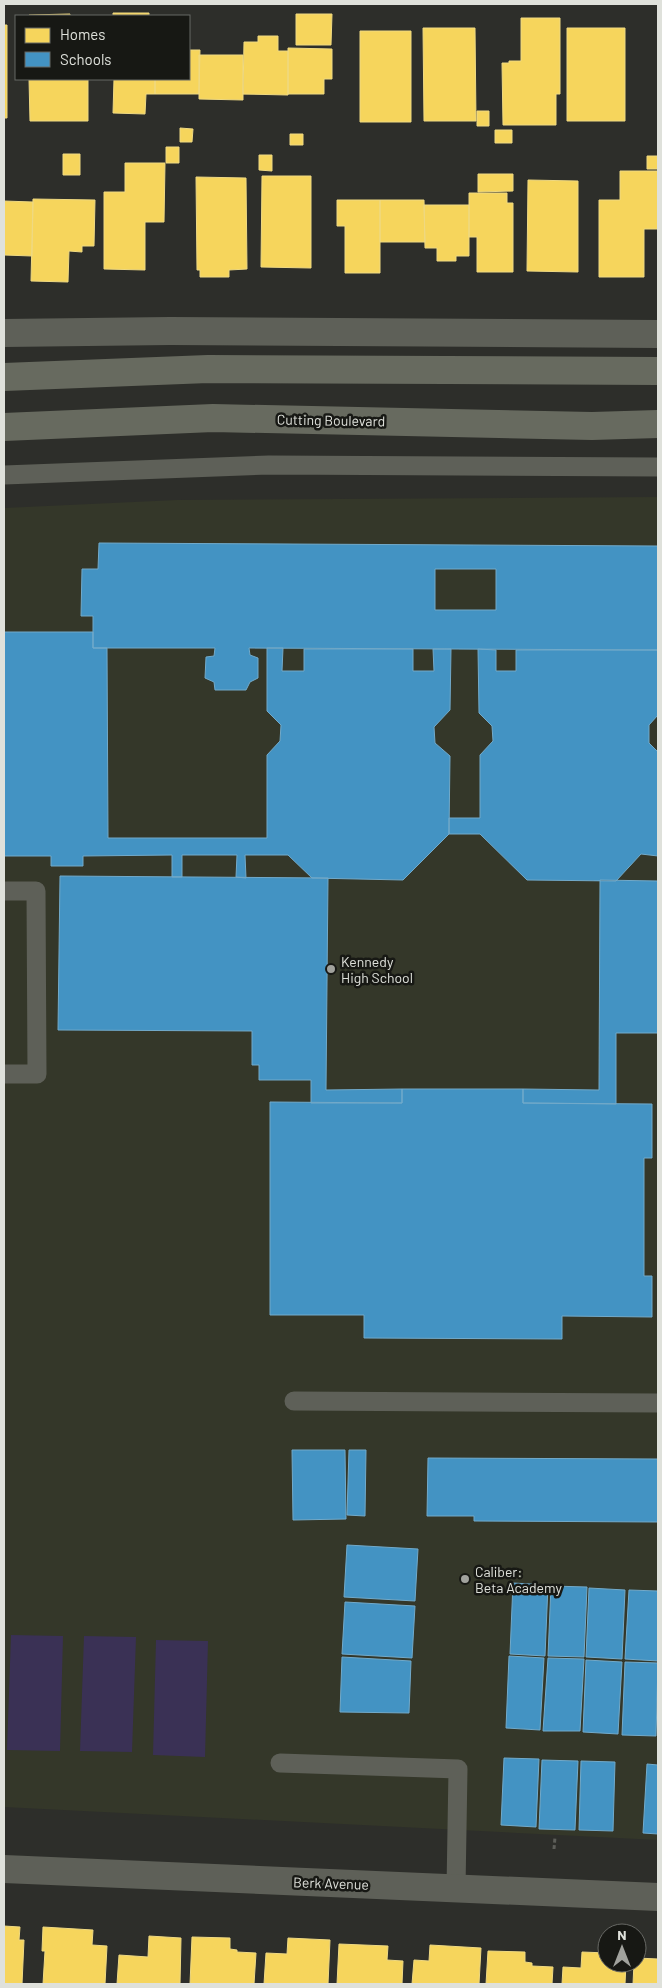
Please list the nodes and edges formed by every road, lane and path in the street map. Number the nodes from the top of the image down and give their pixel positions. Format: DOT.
graph roads {
  1 [pos="4,333"];
  2 [pos="658,334"];
  3 [pos="658,371"];
  4 [pos="4,377"];
  5 [pos="658,424"];
  6 [pos="4,427"];
  7 [pos="658,467"];
  8 [pos="4,475"];
  9 [pos="4,892"];
  10 [pos="4,1074"];
  11 [pos="294,1402"];
  12 [pos="658,1403"];
  13 [pos="280,1763"];
  14 [pos="555,1837"];
  15 [pos="554,1849"];
  16 [pos="4,1869"];
  17 [pos="456,1888"];
  18 [pos="658,1897"];
  1 -- 2 [label="street"];
  3 -- 4 [label="main road"];
  5 -- 6 [label="main road, Cutting Boulevard"];
  7 -- 8 [label="lane"];
  9 -- 10 [label="lane"];
  11 -- 12 [label="lane"];
  13 -- 17 [label="lane"];
  14 -- 15 [label="path"];
  16 -- 17 [label="street, Berk Avenue"];
  17 -- 18 [label="street, Berk Avenue"];
}
